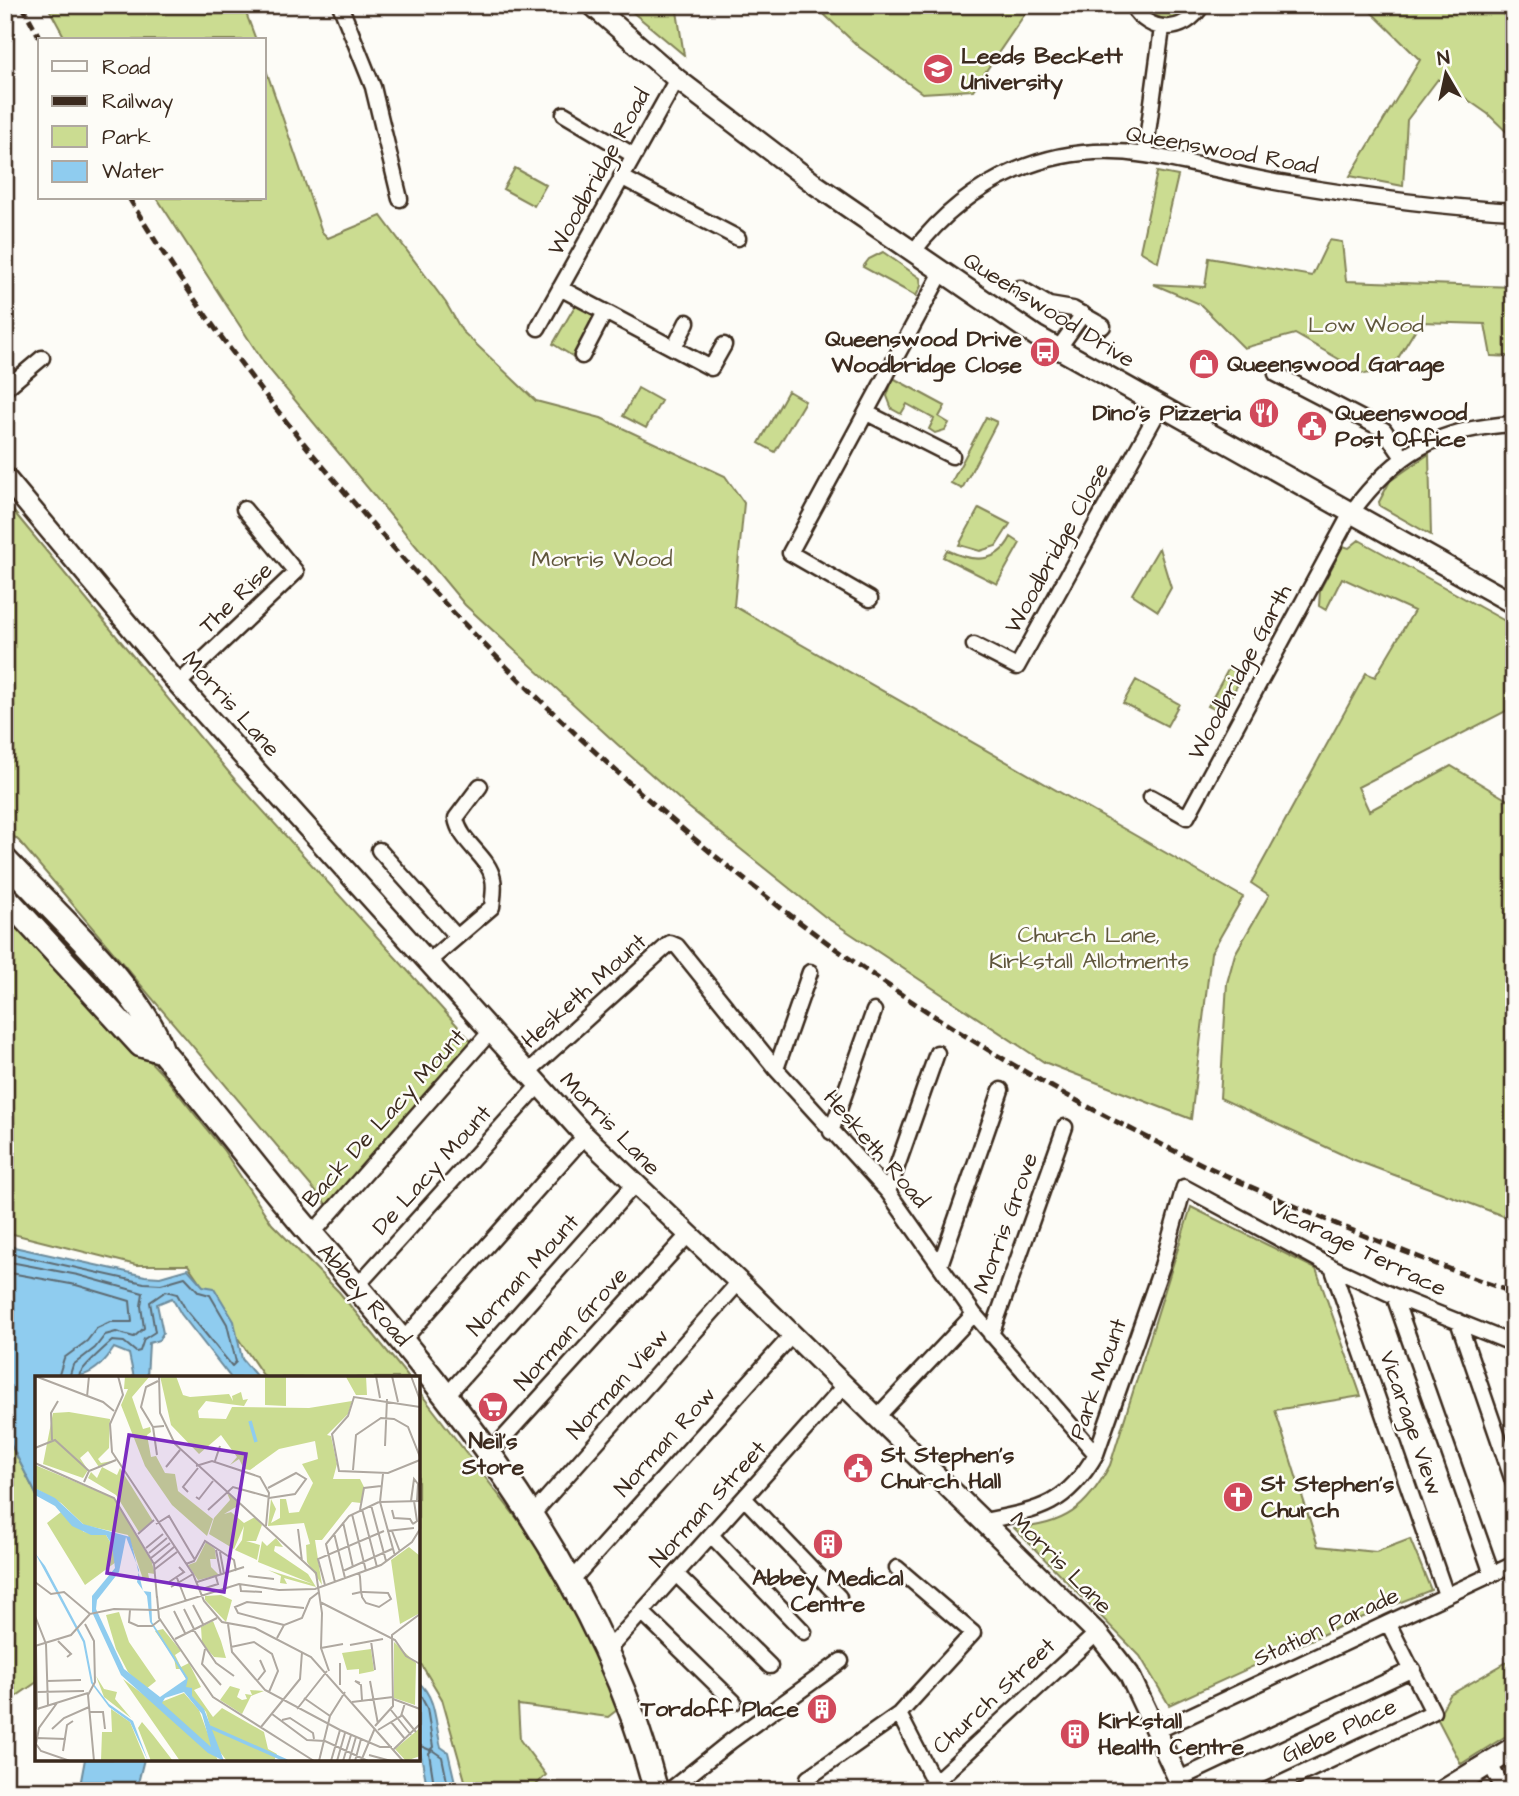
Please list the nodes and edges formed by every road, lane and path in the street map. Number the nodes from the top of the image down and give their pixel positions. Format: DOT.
graph roads {
  1 [pos="340,5"];
  2 [pos="592,5"];
  3 [pos="1132,5"];
  4 [pos="1202,5"];
  5 [pos="1162,28"];
  6 [pos="677,79"];
  7 [pos="564,114"];
  8 [pos="633,155"];
  9 [pos="1145,155"];
  10 [pos="621,177"];
  11 [pos="400,199"];
  12 [pos="1514,211"];
  13 [pos="738,238"];
  14 [pos="913,252"];
  15 [pos="942,272"];
  16 [pos="560,288"];
  17 [pos="1020,288"];
  18 [pos="605,312"];
  19 [pos="1083,314"];
  20 [pos="687,322"];
  21 [pos="1103,326"];
  22 [pos="538,328"];
  23 [pos="724,345"];
  24 [pos="674,348"];
  25 [pos="1058,349"];
  26 [pos="582,355"];
  27 [pos="42,358"];
  28 [pos="1276,374"];
  29 [pos="5,389"];
  30 [pos="1160,408"];
  31 [pos="867,413"];
  32 [pos="1514,424"];
  33 [pos="952,456"];
  34 [pos="1402,456"];
  35 [pos="5,477"];
  36 [pos="244,509"];
  37 [pos="1351,513"];
  38 [pos="870,599"];
  39 [pos="1514,604"];
  40 [pos="974,645"];
  41 [pos="178,684"];
  42 [pos="480,786"];
  43 [pos="1151,797"];
  44 [pos="379,850"];
  45 [pos="5,860"];
  46 [pos="5,897"];
  47 [pos="457,937"];
  48 [pos="670,943"];
  49 [pos="429,961"];
  50 [pos="810,972"];
  51 [pos="874,1011"];
  52 [pos="492,1031"];
  53 [pos="162,1051"];
  54 [pos="937,1053"];
  55 [pos="776,1069"];
  56 [pos="533,1079"];
  57 [pos="1001,1090"];
  58 [pos="1065,1127"];
  59 [pos="831,1132"];
  60 [pos="585,1136"];
  61 [pos="634,1185"];
  62 [pos="1184,1187"];
  63 [pos="888,1192"];
  64 [pos="312,1234"];
  65 [pos="688,1235"];
  66 [pos="940,1265"];
  67 [pos="1332,1266"];
  68 [pos="739,1282"];
  69 [pos="358,1285"];
  70 [pos="1394,1296"];
  71 [pos="974,1314"];
  72 [pos="1458,1321"];
  73 [pos="792,1335"];
  74 [pos="991,1335"];
  75 [pos="402,1340"];
  76 [pos="1514,1344"];
  77 [pos="844,1386"];
  78 [pos="447,1395"];
  79 [pos="876,1418"];
  80 [pos="489,1454"];
  81 [pos="1096,1454"];
  82 [pos="1514,1484"];
  83 [pos="744,1498"];
  84 [pos="531,1516"];
  85 [pos="984,1521"];
  86 [pos="711,1535"];
  87 [pos="1514,1564"];
  88 [pos="897,1568"];
  89 [pos="676,1574"];
  90 [pos="1492,1574"];
  91 [pos="572,1580"];
  92 [pos="1446,1595"];
  93 [pos="839,1597"];
  94 [pos="642,1612"];
  95 [pos="1388,1623"];
  96 [pos="804,1632"];
  97 [pos="1097,1633"];
  98 [pos="607,1651"];
  99 [pos="841,1661"];
  100 [pos="770,1665"];
  101 [pos="1413,1670"];
  102 [pos="734,1702"];
  103 [pos="899,1714"];
  104 [pos="1157,1731"];
  105 [pos="1514,1748"];
  106 [pos="1489,1763"];
  107 [pos="808,1778"];
  108 [pos="1182,1785"];
  109 [pos="936,1787"];
  110 [pos="656,1791"];
  111 [pos="669,1791"];
  112 [pos="920,1791"];
  113 [pos="1265,1791"];
  114 [pos="1444,1791"];
  115 [pos="1505,1791"];
  1 -- 11 [label="street"];
  2 -- 6 [label="street, Queenswood Drive"];
  3 -- 5 [label="street"];
  4 -- 5 [label="street"];
  5 -- 9 [label="street"];
  6 -- 8 [label="street, Woodbridge Road"];
  6 -- 14 [label="street, Queenswood Drive"];
  7 -- 8 [label="street"];
  8 -- 10 [label="street, Woodbridge Road"];
  9 -- 12 [label="street, Queenswood Road"];
  9 -- 14 [label="street, Queenswood Road"];
  10 -- 13 [label="street"];
  10 -- 16 [label="street, Woodbridge Road"];
  14 -- 15 [label="street, Queenswood Drive"];
  15 -- 25 [label="street, Queenswood Drive"];
  15 -- 31 [label="street"];
  16 -- 18 [label="street, Woodbridge Road"];
  16 -- 22 [label="street, Woodbridge Road"];
  17 -- 19 [label="street"];
  18 -- 24 [label="street, Woodbridge Road"];
  18 -- 26 [label="street"];
  19 -- 21 [label="street"];
  19 -- 25 [label="street"];
  20 -- 24 [label="street"];
  23 -- 24 [label="street, Woodbridge Road"];
  25 -- 30 [label="street, Queenswood Drive"];
  27 -- 29 [label="street"];
  28 -- 34 [label="street"];
  30 -- 37 [label="street, Queenswood Drive"];
  30 -- 40 [label="street, Woodbridge Close"];
  31 -- 33 [label="street"];
  31 -- 38 [label="street"];
  32 -- 34 [label="street"];
  34 -- 37 [label="street"];
  35 -- 41 [label="street, Morris Lane"];
  36 -- 41 [label="street, The Rise"];
  37 -- 39 [label="street, Queenswood Drive"];
  37 -- 43 [label="street, Woodbridge Garth"];
  41 -- 49 [label="street, Morris Lane"];
  42 -- 47 [label="street"];
  44 -- 47 [label="street"];
  45 -- 53 [label="main road"];
  46 -- 53 [label="main road, Abbey Road"];
  47 -- 49 [label="street"];
  48 -- 55 [label="street, Hesketh Road"];
  48 -- 56 [label="street, Hesketh Mount"];
  49 -- 52 [label="street, Morris Lane"];
  50 -- 55 [label="street"];
  51 -- 59 [label="street"];
  52 -- 56 [label="street, Morris Lane"];
  52 -- 64 [label="street, Back De Lacy Mount"];
  53 -- 64 [label="main road, Abbey Road"];
  54 -- 63 [label="street"];
  55 -- 59 [label="street, Hesketh Road"];
  56 -- 60 [label="street, Morris Lane"];
  56 -- 69 [label="street, De Lacy Mount"];
  57 -- 66 [label="street"];
  58 -- 74 [label="street, Morris Grove"];
  59 -- 63 [label="street, Hesketh Road"];
  60 -- 61 [label="street, Morris Lane"];
  60 -- 75 [label="street"];
  61 -- 65 [label="street, Morris Lane"];
  61 -- 78 [label="street, Norman Mount"];
  62 -- 67 [label="street, Vicarage Terrace"];
  62 -- 81 [label="street, Park Mount"];
  63 -- 66 [label="street, Hesketh Road"];
  64 -- 69 [label="main road, Abbey Road"];
  65 -- 68 [label="street, Morris Lane"];
  65 -- 80 [label="street, Norman Grove"];
  66 -- 71 [label="street, Hesketh Road"];
  67 -- 70 [label="street, Vicarage Terrace"];
  67 -- 92 [label="street, Vicarage View"];
  68 -- 73 [label="street, Morris Lane"];
  68 -- 84 [label="street, Norman View"];
  69 -- 75 [label="main road, Abbey Road"];
  70 -- 72 [label="street, Vicarage Terrace"];
  70 -- 90 [label="street"];
  71 -- 74 [label="street, Hesketh Road"];
  71 -- 79 [label="street"];
  72 -- 76 [label="street, Vicarage Terrace"];
  72 -- 82 [label="street"];
  73 -- 77 [label="street, Morris Lane"];
  73 -- 91 [label="street, Norman Row"];
  74 -- 81 [label="street, Hesketh Road"];
  75 -- 78 [label="main road, Abbey Road"];
  77 -- 79 [label="street, Morris Lane"];
  77 -- 83 [label="street, Norman Street"];
  78 -- 80 [label="main road, Abbey Road"];
  79 -- 85 [label="street, Morris Lane"];
  80 -- 84 [label="main road, Abbey Road"];
  81 -- 85 [label="street, Park Mount"];
  83 -- 86 [label="street, Norman Street"];
  83 -- 93 [label="street"];
  84 -- 91 [label="main road, Abbey Road"];
  85 -- 97 [label="street, Morris Lane"];
  86 -- 89 [label="street, Norman Street"];
  86 -- 96 [label="street"];
  87 -- 90 [label="street, Station Parade"];
  88 -- 103 [label="street"];
  89 -- 94 [label="street, Norman Street"];
  89 -- 100 [label="street"];
  90 -- 92 [label="street, Station Parade"];
  91 -- 98 [label="main road, Abbey Road"];
  92 -- 95 [label="street, Station Parade"];
  94 -- 98 [label="street, Norman Street"];
  94 -- 102 [label="street"];
  95 -- 101 [label="street"];
  95 -- 104 [label="street, Station Parade"];
  97 -- 104 [label="street, Morris Lane"];
  97 -- 109 [label="street, Church Street"];
  98 -- 110 [label="main road, Abbey Road"];
  99 -- 111 [label="street"];
  101 -- 108 [label="street"];
  101 -- 113 [label="street, Glebe Place"];
  103 -- 107 [label="street"];
  103 -- 109 [label="street"];
  104 -- 108 [label="street, Morris Lane"];
  105 -- 106 [label="main road"];
  106 -- 114 [label="main road"];
  106 -- 115 [label="street"];
  109 -- 112 [label="street, Church Street"];
}
